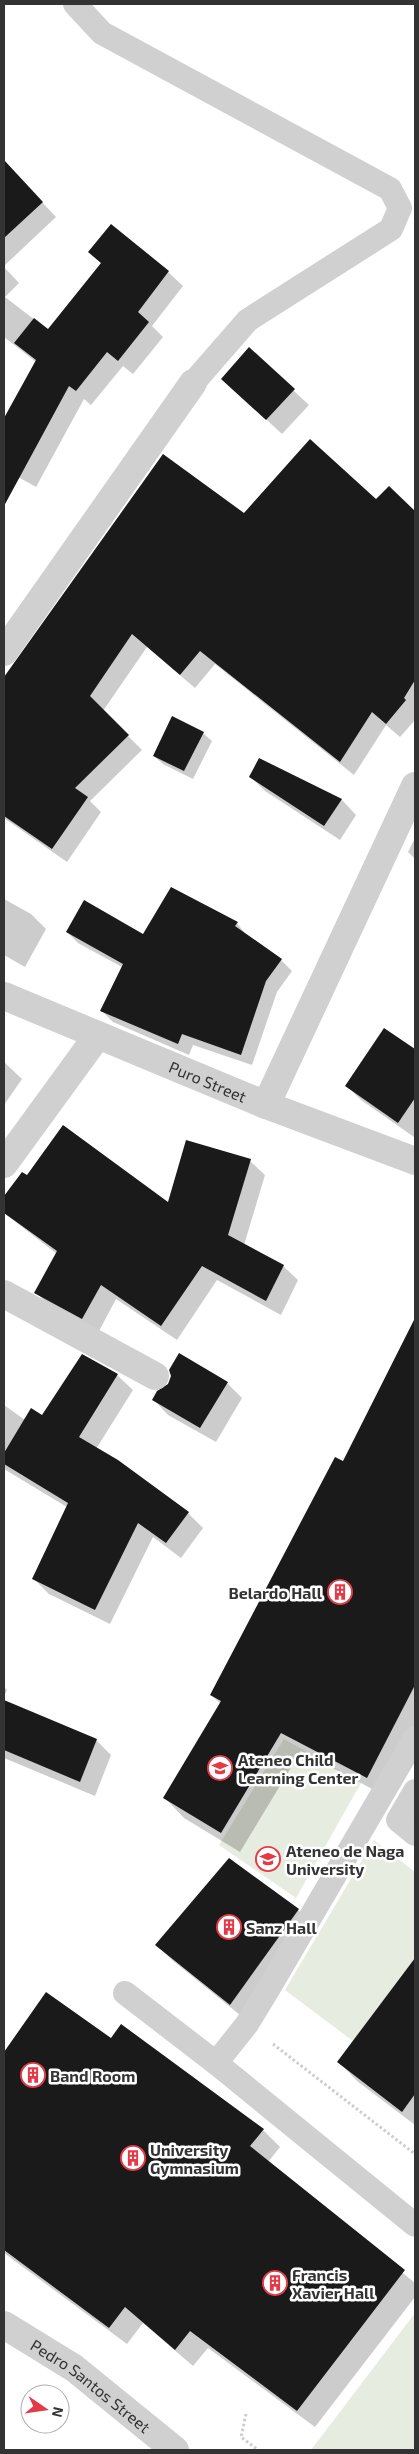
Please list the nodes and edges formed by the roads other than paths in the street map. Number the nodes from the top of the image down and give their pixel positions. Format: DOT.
graph roads {
  1 [pos="75,4"];
  2 [pos="194,384"];
  3 [pos="4,652"];
  4 [pos="415,786"];
  5 [pos="4,996"];
  6 [pos="98,1035"];
  7 [pos="266,1105"];
  8 [pos="415,1161"];
  9 [pos="4,1164"];
  10 [pos="4,1294"];
  11 [pos="155,1376"];
  12 [pos="415,1738"];
  13 [pos="415,1791"];
  14 [pos="415,1834"];
  15 [pos="125,1993"];
  16 [pos="216,2064"];
  17 [pos="415,2225"];
  18 [pos="4,2325"];
  19 [pos="175,2450"];
  1 -- 2 [label="lane"];
  2 -- 3 [label="street"];
  4 -- 7 [label="street"];
  5 -- 6 [label="street, Puro Street"];
  6 -- 7 [label="street, Puro Street"];
  6 -- 9 [label="street"];
  7 -- 8 [label="street, Puro Street"];
  10 -- 11 [label="street"];
  12 -- 16 [label="lane"];
  13 -- 14 [label="lane"];
  15 -- 16 [label="lane"];
  16 -- 17 [label="lane"];
  18 -- 19 [label="street, Pedro Santos Street"];
}
